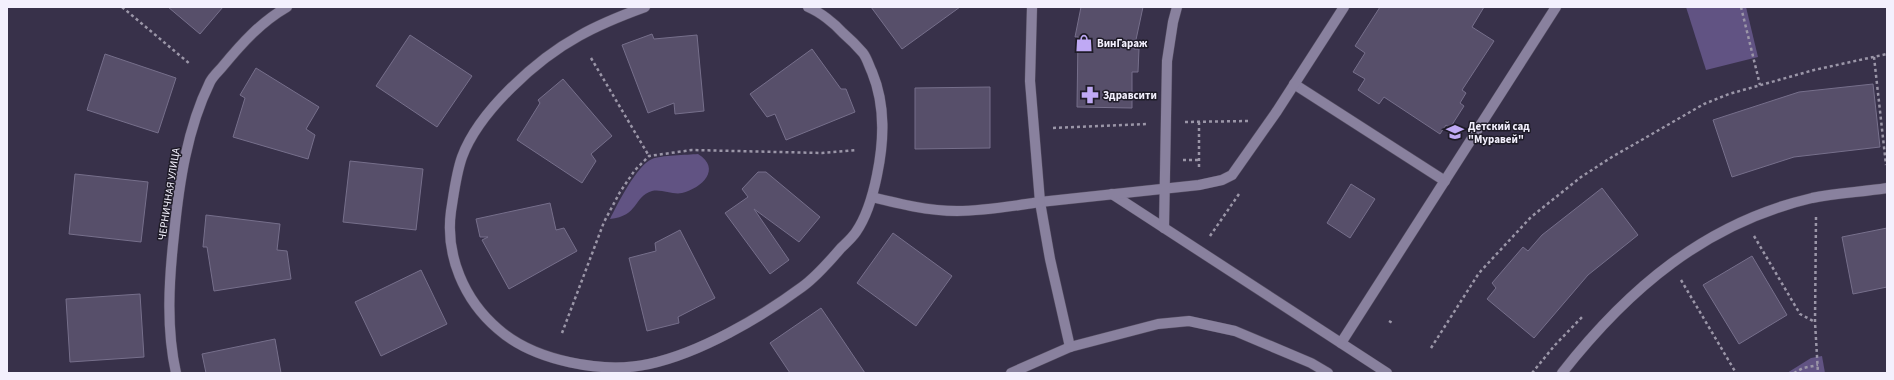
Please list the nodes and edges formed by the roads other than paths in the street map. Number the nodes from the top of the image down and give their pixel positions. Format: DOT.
graph roads {
  1 [pos="287,7"];
  2 [pos="645,7"];
  3 [pos="808,7"];
  4 [pos="1032,7"];
  5 [pos="1177,7"];
  6 [pos="1344,7"];
  7 [pos="1556,7"];
  8 [pos="1294,84"];
  9 [pos="1445,181"];
  10 [pos="1887,188"];
  11 [pos="1165,189"];
  12 [pos="1112,194"];
  13 [pos="872,197"];
  14 [pos="1040,202"];
  15 [pos="1164,228"];
  16 [pos="1341,343"];
  17 [pos="1070,347"];
  18 [pos="648,369"];
  19 [pos="176,373"];
  20 [pos="1011,373"];
  21 [pos="1328,373"];
  22 [pos="1387,373"];
  23 [pos="1562,373"];
  1 -- 19 [label="street, ЧЕРНИЧНАЯ УЛИЦА"];
  2 -- 18 [label="street"];
  3 -- 13 [label="street"];
  4 -- 14 [label="street"];
  5 -- 11 [label="street"];
  6 -- 8 [label="street"];
  7 -- 9 [label="street"];
  8 -- 9 [label="street"];
  8 -- 11 [label="street"];
  9 -- 16 [label="street"];
  10 -- 23 [label="street"];
  11 -- 12 [label="street"];
  11 -- 15 [label="street"];
  12 -- 14 [label="street"];
  12 -- 15 [label="street"];
  13 -- 14 [label="street"];
  13 -- 18 [label="street"];
  14 -- 17 [label="street"];
  15 -- 16 [label="street"];
  16 -- 22 [label="street"];
  17 -- 20 [label="street"];
  17 -- 21 [label="street"];
}
